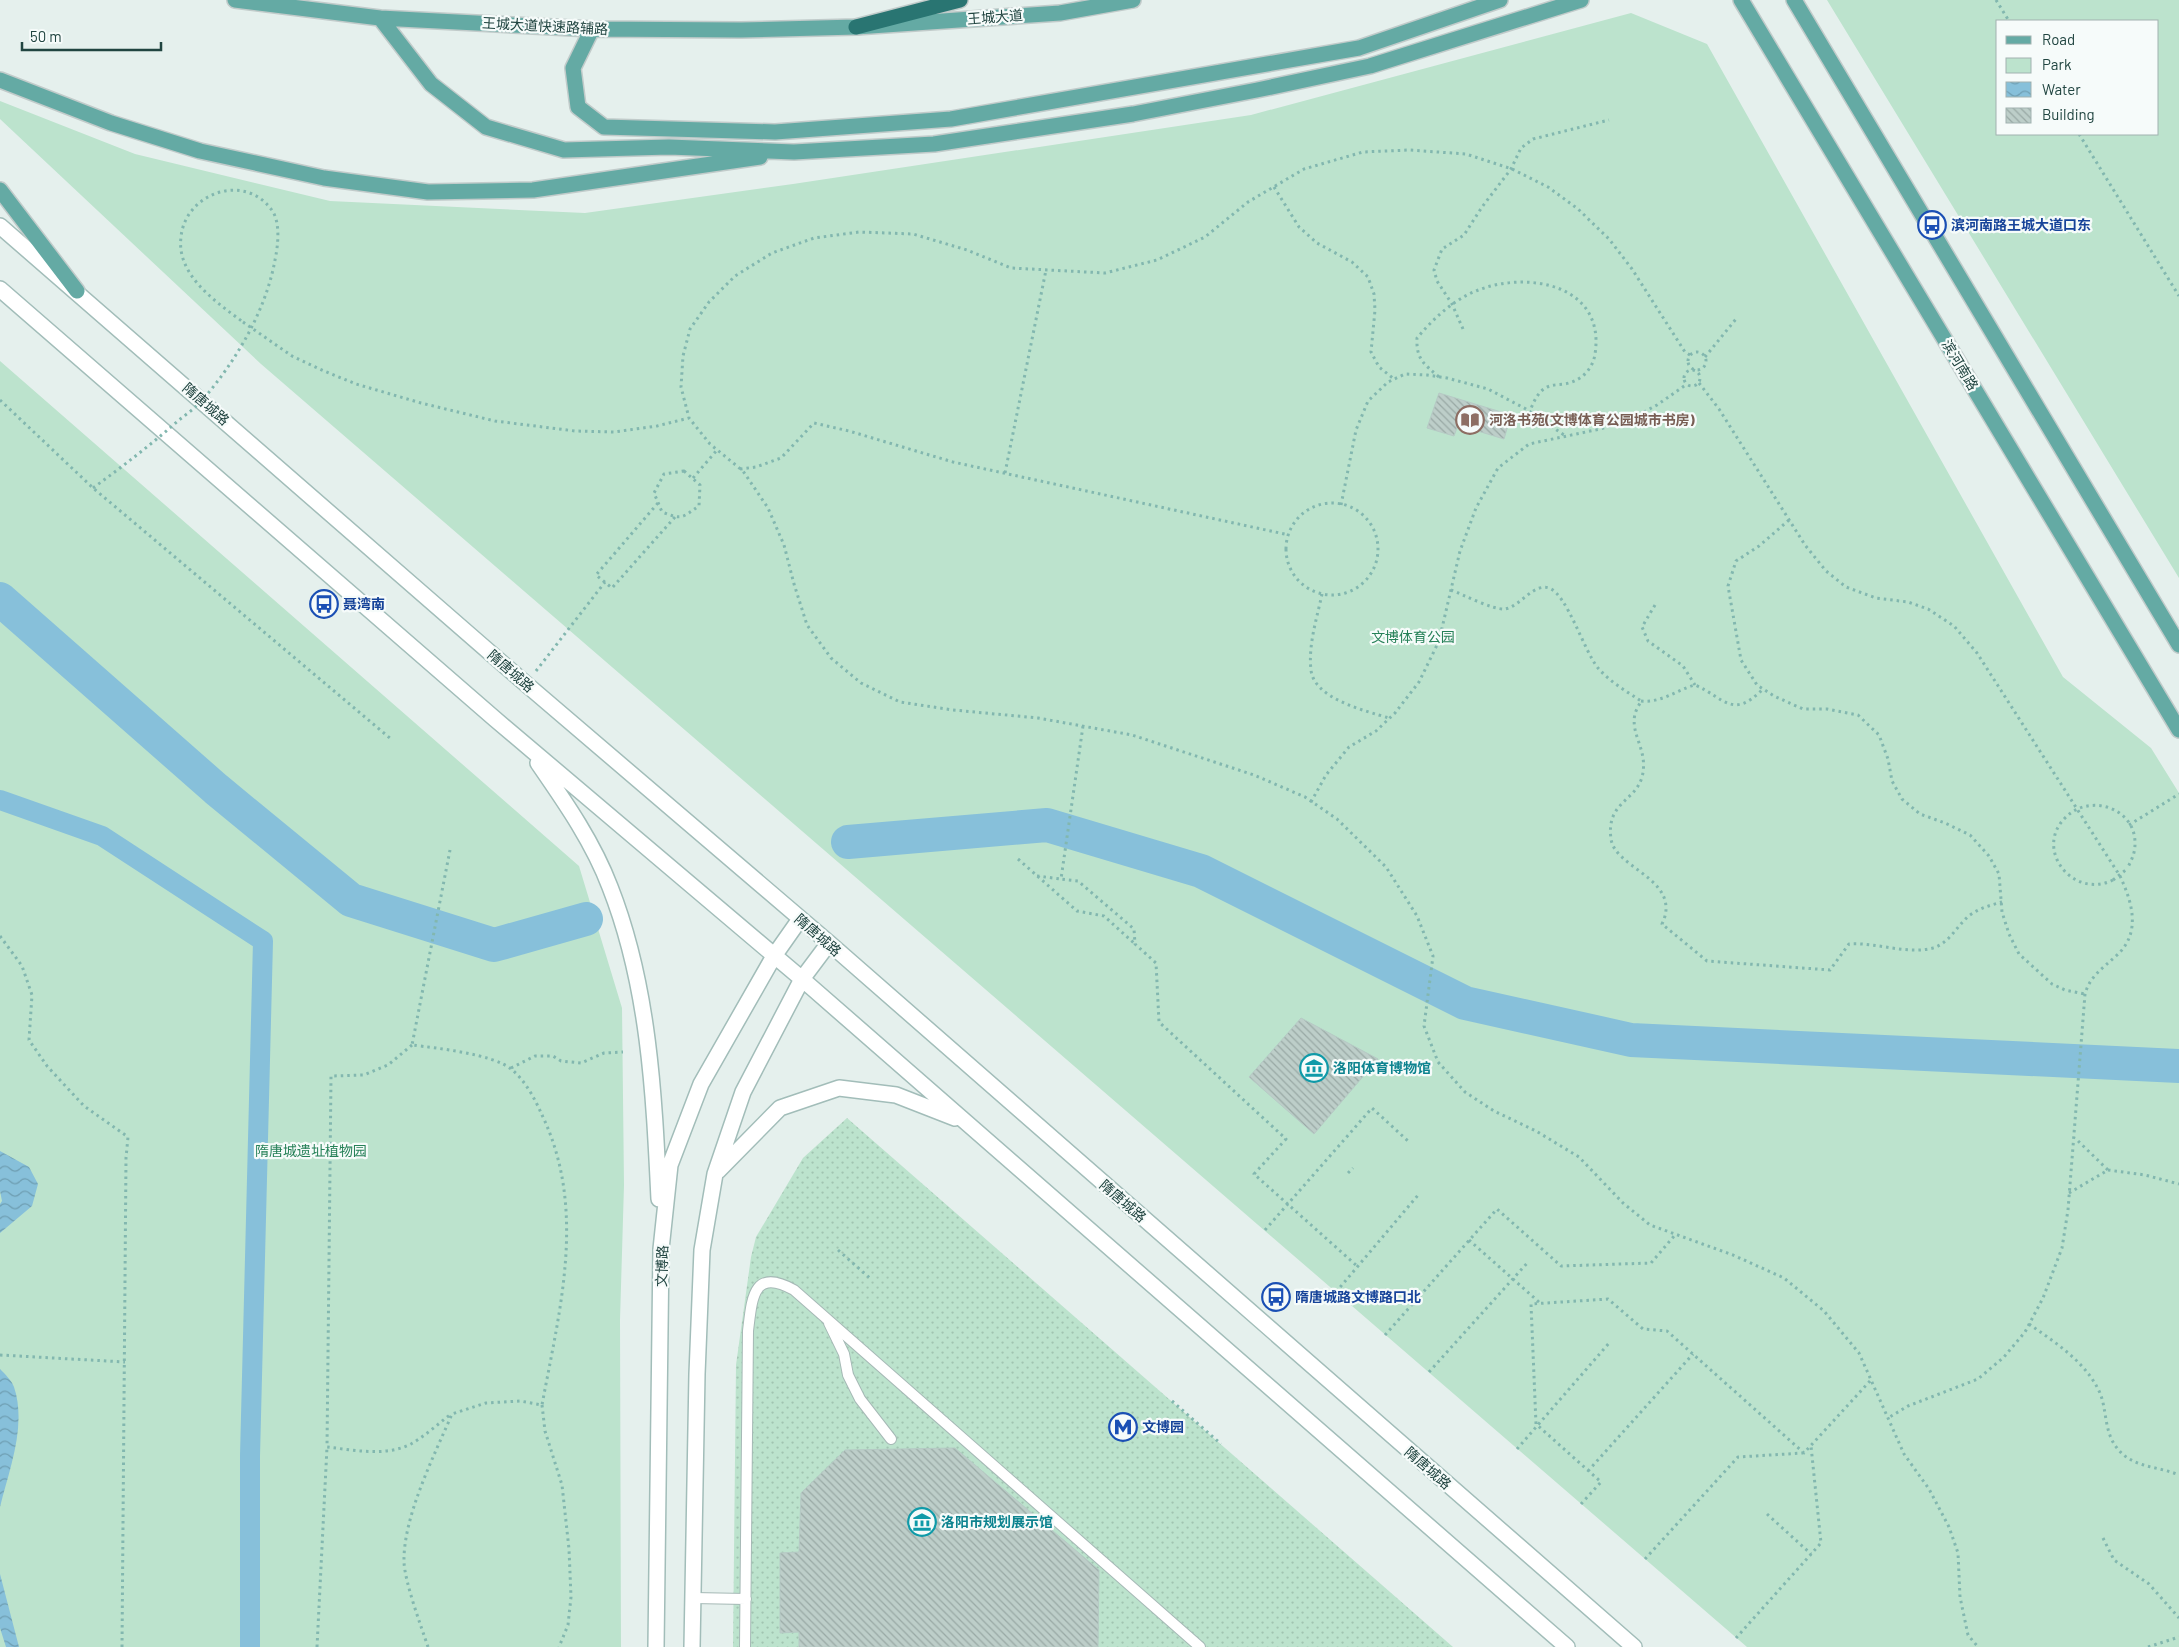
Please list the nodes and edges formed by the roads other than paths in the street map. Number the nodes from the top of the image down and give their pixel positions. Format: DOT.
graph roads {
  1 [pos="235,0"];
  2 [pos="960,0"];
  3 [pos="1133,0"];
  4 [pos="1500,0"];
  5 [pos="1581,0"];
  6 [pos="1741,0"];
  7 [pos="1794,0"];
  8 [pos="380,18"];
  9 [pos="856,28"];
  10 [pos="592,29"];
  11 [pos="0,80"];
  12 [pos="794,152"];
  13 [pos="0,190"];
  14 [pos="0,226"];
  15 [pos="0,289"];
  16 [pos="77,291"];
  17 [pos="2179,645"];
  18 [pos="2179,730"];
  19 [pos="528,747"];
  20 [pos="800,919"];
  21 [pos="829,943"];
  22 [pos="774,956"];
  23 [pos="802,979"];
  24 [pos="965,1122"];
  25 [pos="715,1174"];
  26 [pos="662,1249"];
  27 [pos="828,1320"];
  28 [pos="891,1440"];
  29 [pos="693,1598"];
  30 [pos="746,1598"];
  31 [pos="656,1647"];
  32 [pos="692,1647"];
  33 [pos="745,1647"];
  34 [pos="1200,1647"];
  35 [pos="1567,1647"];
  36 [pos="1634,1647"];
  1 -- 8 [label="main road, 王城大道快速路辅路"];
  2 -- 9 [label="highway"];
  3 -- 9 [label="main road, 王城大道"];
  4 -- 10 [label="main road"];
  5 -- 12 [label="main road"];
  6 -- 18 [label="main road, 滨河南路"];
  7 -- 17 [label="main road"];
  8 -- 10 [label="main road, 王城大道快速路辅路"];
  8 -- 12 [label="main road"];
  9 -- 10 [label="main road, 王城大道快速路辅路"];
  11 -- 12 [label="main road"];
  13 -- 16 [label="main road"];
  14 -- 16 [label="main road, 隋唐城路"];
  15 -- 19 [label="main road"];
  16 -- 20 [label="main road, 隋唐城路"];
  19 -- 22 [label="main road"];
  19 -- 26 [label="main road"];
  20 -- 21 [label="main road, 隋唐城路"];
  20 -- 22 [label="main road, 文博路"];
  21 -- 23 [label="main road"];
  21 -- 36 [label="main road, 隋唐城路"];
  22 -- 23 [label="main road"];
  22 -- 26 [label="main road, 文博路"];
  23 -- 24 [label="main road"];
  23 -- 25 [label="main road"];
  24 -- 25 [label="main road"];
  24 -- 35 [label="main road"];
  25 -- 29 [label="main road"];
  26 -- 31 [label="main road, 文博路"];
  27 -- 28 [label="lane"];
  27 -- 30 [label="lane"];
  27 -- 34 [label="lane"];
  29 -- 30 [label="lane"];
  29 -- 32 [label="main road"];
  30 -- 33 [label="lane"];
}
